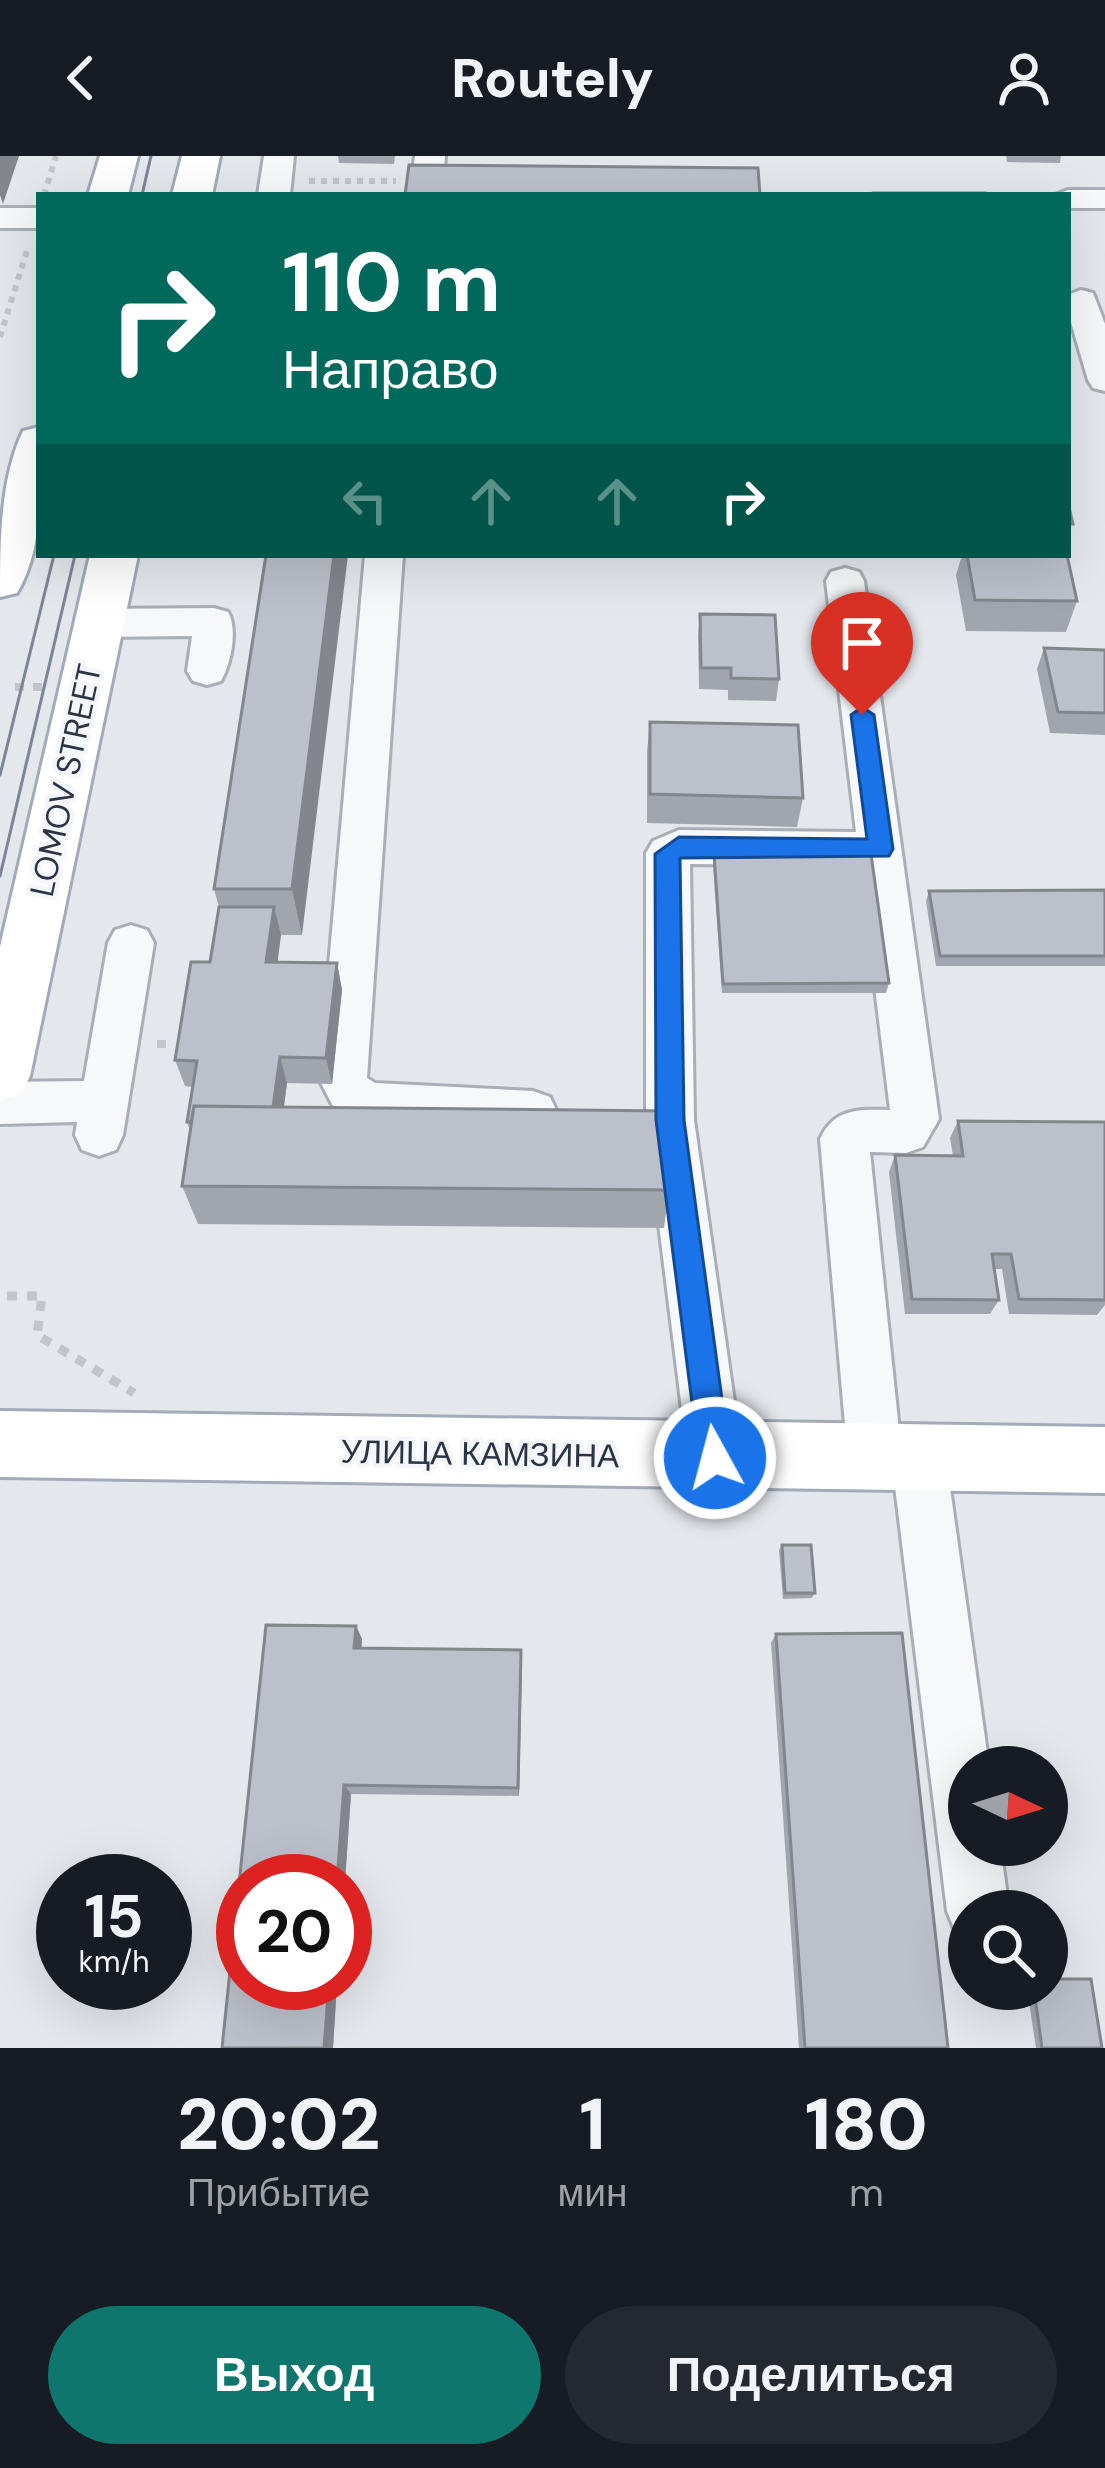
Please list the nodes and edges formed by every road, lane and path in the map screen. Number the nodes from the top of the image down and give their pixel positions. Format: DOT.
graph roads {
  1 [pos="56,156"];
  2 [pos="118,156"];
  3 [pos="201,156"];
  4 [pos="276,177"];
  5 [pos="428,177"];
  6 [pos="46,192"];
  7 [pos="109,192"];
  8 [pos="193,192"];
  9 [pos="1071,199"];
  10 [pos="1105,199"];
  11 [pos="36,212"];
  12 [pos="0,218"];
  13 [pos="36,223"];
  14 [pos="25,256"];
  15 [pos="36,256"];
  16 [pos="1074,293"];
  17 [pos="0,337"];
  18 [pos="1105,380"];
  19 [pos="36,451"];
  20 [pos="113,558"];
  21 [pos="385,558"];
  22 [pos="0,580"];
  23 [pos="844,581"];
  24 [pos="99,623"];
  25 [pos="207,671"];
  26 [pos="880,849"];
  27 [pos="131,943"];
  28 [pos="0,1076"];
  29 [pos="0,1102"];
  30 [pos="624,1117"];
  31 [pos="7,1296"];
  32 [pos="136,1394"];
  33 [pos="0,1444"];
  34 [pos="715,1458"];
  35 [pos="897,1459"];
  36 [pos="1105,1460"];
  37 [pos="951,1746"];
  1 -- 6 [label="path"];
  2 -- 7 [label="main road"];
  3 -- 8 [label="main road"];
  4 -- 5 [label="path"];
  9 -- 10 [label="street"];
  11 -- 12 [label="street"];
  13 -- 14 [label="path"];
  14 -- 15 [label="path"];
  14 -- 17 [label="path"];
  16 -- 18 [label="street"];
  19 -- 22 [label="main road"];
  20 -- 24 [label="main road, LOMOV STREET"];
  21 -- 30 [label="street"];
  23 -- 26 [label="street"];
  24 -- 25 [label="street"];
  24 -- 28 [label="main road, LOMOV STREET"];
  26 -- 30 [label="street"];
  26 -- 35 [label="street"];
  27 -- 29 [label="street"];
  30 -- 34 [label="street"];
  31 -- 32 [label="path"];
  33 -- 34 [label="main road, УЛИЦА КАМЗИНА"];
  34 -- 35 [label="main road, УЛИЦА КАМЗИНА"];
  35 -- 36 [label="main road, УЛИЦА КАМЗИНА"];
  35 -- 37 [label="street"];
}
